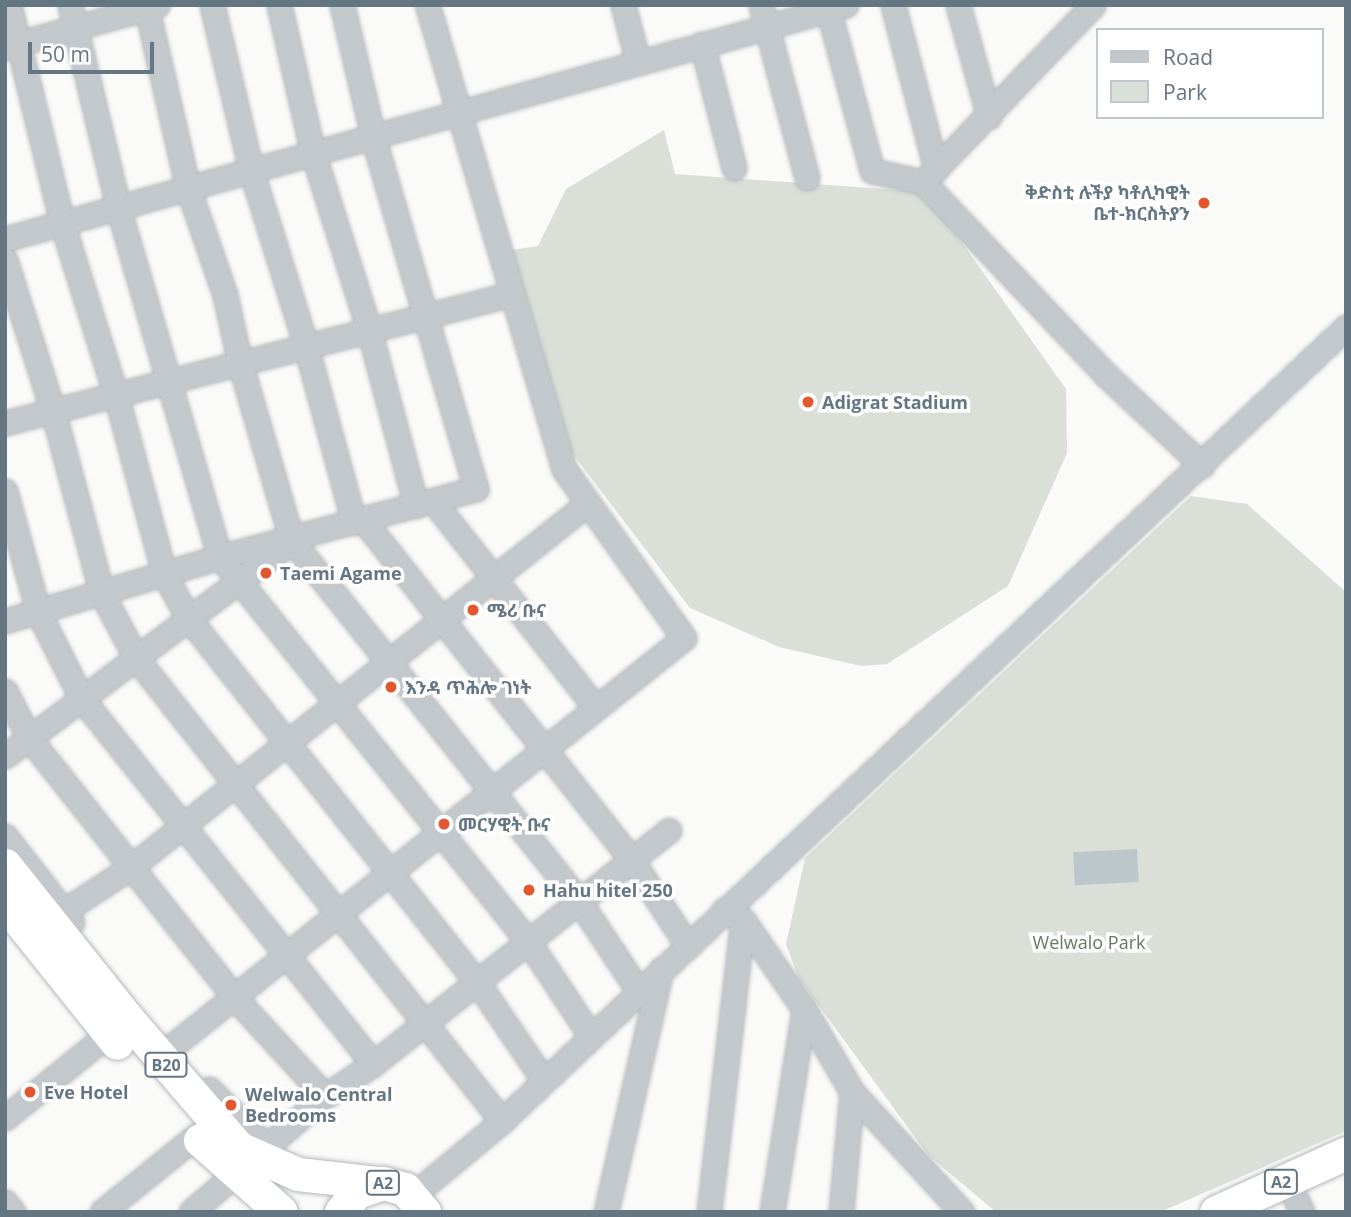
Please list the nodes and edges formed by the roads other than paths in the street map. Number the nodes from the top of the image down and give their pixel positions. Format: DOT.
graph roads {
  1 [pos="9,5"];
  2 [pos="212,5"];
  3 [pos="279,5"];
  4 [pos="342,5"];
  5 [pos="427,5"];
  6 [pos="623,5"];
  7 [pos="893,5"];
  8 [pos="958,5"];
  9 [pos="1093,5"];
  10 [pos="150,6"];
  11 [pos="834,7"];
  12 [pos="73,16"];
  13 [pos="763,16"];
  14 [pos="702,44"];
  15 [pos="13,45"];
  16 [pos="638,62"];
  17 [pos="458,112"];
  18 [pos="989,117"];
  19 [pos="373,136"];
  20 [pos="313,153"];
  21 [pos="734,168"];
  22 [pos="251,170"];
  23 [pos="929,175"];
  24 [pos="807,178"];
  25 [pos="188,188"];
  26 [pos="118,207"];
  27 [pos="62,223"];
  28 [pos="5,239"];
  29 [pos="5,260"];
  30 [pos="512,294"];
  31 [pos="429,315"];
  32 [pos="1346,327"];
  33 [pos="369,330"];
  34 [pos="306,346"];
  35 [pos="240,363"];
  36 [pos="172,380"];
  37 [pos="116,395"];
  38 [pos="53,411"];
  39 [pos="5,423"];
  40 [pos="1202,465"];
  41 [pos="5,491"];
  42 [pos="588,503"];
  43 [pos="424,504"];
  44 [pos="359,522"];
  45 [pos="292,541"];
  46 [pos="220,557"];
  47 [pos="165,576"];
  48 [pos="494,579"];
  49 [pos="240,580"];
  50 [pos="103,594"];
  51 [pos="38,612"];
  52 [pos="189,619"];
  53 [pos="5,621"];
  54 [pos="442,621"];
  55 [pos="136,658"];
  56 [pos="389,662"];
  57 [pos="5,691"];
  58 [pos="82,699"];
  59 [pos="338,702"];
  60 [pos="596,708"];
  61 [pos="29,738"];
  62 [pos="287,743"];
  63 [pos="544,749"];
  64 [pos="5,756"];
  65 [pos="236,783"];
  66 [pos="492,791"];
  67 [pos="183,825"];
  68 [pos="669,830"];
  69 [pos="441,832"];
  70 [pos="5,836"];
  71 [pos="631,859"];
  72 [pos="5,864"];
  73 [pos="131,867"];
  74 [pos="390,872"];
  75 [pos="579,901"];
  76 [pos="7,909"];
  77 [pos="64,911"];
  78 [pos="339,913"];
  79 [pos="734,915"];
  80 [pos="528,941"];
  81 [pos="687,945"];
  82 [pos="286,955"];
  83 [pos="661,969"];
  84 [pos="477,982"];
  85 [pos="638,990"];
  86 [pos="234,997"];
  87 [pos="804,1009"];
  88 [pos="426,1022"];
  89 [pos="118,1026"];
  90 [pos="590,1035"];
  91 [pos="171,1047"];
  92 [pos="373,1064"];
  93 [pos="542,1079"];
  94 [pos="852,1092"];
  95 [pos="325,1096"];
  96 [pos="5,1118"];
  97 [pos="502,1121"];
  98 [pos="196,1136"];
  99 [pos="1346,1153"];
  100 [pos="253,1160"];
  101 [pos="1346,1174"];
  102 [pos="378,1183"];
  103 [pos="5,1202"];
  104 [pos="1298,1204"];
  105 [pos="422,1206"];
  106 [pos="13,1212"];
  107 [pos="102,1212"];
  108 [pos="191,1212"];
  109 [pos="281,1212"];
  110 [pos="341,1212"];
  111 [pos="606,1212"];
  112 [pos="709,1212"];
  113 [pos="772,1212"];
  114 [pos="841,1212"];
  115 [pos="962,1212"];
  116 [pos="1216,1212"];
  117 [pos="1263,1212"];
  1 -- 15 [label="street"];
  2 -- 22 [label="street"];
  3 -- 20 [label="street"];
  4 -- 19 [label="street"];
  5 -- 17 [label="street"];
  6 -- 16 [label="street"];
  7 -- 23 [label="street"];
  8 -- 18 [label="street"];
  9 -- 18 [label="street"];
  10 -- 12 [label="street"];
  10 -- 25 [label="street"];
  11 -- 13 [label="street"];
  11 -- 23 [label="street"];
  12 -- 15 [label="street"];
  12 -- 26 [label="street"];
  13 -- 14 [label="street"];
  13 -- 24 [label="street"];
  14 -- 16 [label="street"];
  14 -- 21 [label="street"];
  15 -- 27 [label="street"];
  16 -- 17 [label="street"];
  17 -- 19 [label="street"];
  17 -- 30 [label="street"];
  18 -- 23 [label="street"];
  19 -- 20 [label="street"];
  19 -- 31 [label="street"];
  20 -- 22 [label="street"];
  20 -- 33 [label="street"];
  22 -- 25 [label="street"];
  22 -- 34 [label="street"];
  23 -- 40 [label="street"];
  25 -- 26 [label="street"];
  25 -- 35 [label="street"];
  26 -- 27 [label="street"];
  26 -- 36 [label="street"];
  27 -- 28 [label="street"];
  27 -- 37 [label="street"];
  29 -- 38 [label="street"];
  30 -- 31 [label="street"];
  30 -- 42 [label="street"];
  31 -- 33 [label="street"];
  31 -- 43 [label="street"];
  32 -- 40 [label="street"];
  33 -- 34 [label="street"];
  33 -- 43 [label="street"];
  34 -- 35 [label="street"];
  34 -- 44 [label="street"];
  35 -- 36 [label="street"];
  35 -- 45 [label="street"];
  36 -- 37 [label="street"];
  36 -- 46 [label="street"];
  37 -- 38 [label="street"];
  37 -- 47 [label="street"];
  38 -- 39 [label="street"];
  38 -- 50 [label="street"];
  40 -- 79 [label="street"];
  41 -- 51 [label="street"];
  42 -- 48 [label="street"];
  42 -- 60 [label="street"];
  43 -- 44 [label="street"];
  43 -- 48 [label="street"];
  44 -- 45 [label="street"];
  44 -- 54 [label="street"];
  45 -- 46 [label="street"];
  45 -- 49 [label="street"];
  45 -- 56 [label="street"];
  46 -- 47 [label="street"];
  46 -- 49 [label="street"];
  47 -- 50 [label="street"];
  47 -- 52 [label="street"];
  48 -- 54 [label="street"];
  48 -- 60 [label="street"];
  49 -- 52 [label="street"];
  49 -- 59 [label="street"];
  50 -- 51 [label="street"];
  50 -- 55 [label="street"];
  51 -- 53 [label="street"];
  51 -- 58 [label="street"];
  52 -- 55 [label="street"];
  52 -- 62 [label="street"];
  54 -- 56 [label="street"];
  54 -- 63 [label="street"];
  55 -- 58 [label="street"];
  55 -- 65 [label="street"];
  56 -- 59 [label="street"];
  56 -- 66 [label="street"];
  57 -- 61 [label="street"];
  58 -- 61 [label="street"];
  58 -- 67 [label="street"];
  59 -- 62 [label="street"];
  59 -- 69 [label="street"];
  60 -- 63 [label="street"];
  61 -- 64 [label="street"];
  61 -- 73 [label="street"];
  62 -- 65 [label="street"];
  62 -- 74 [label="street"];
  63 -- 66 [label="street"];
  63 -- 71 [label="street"];
  65 -- 67 [label="street"];
  65 -- 78 [label="street"];
  66 -- 69 [label="street"];
  66 -- 75 [label="street"];
  67 -- 73 [label="street"];
  67 -- 82 [label="street"];
  68 -- 71 [label="street"];
  69 -- 74 [label="street"];
  69 -- 80 [label="street"];
  70 -- 77 [label="street"];
  71 -- 75 [label="street"];
  71 -- 81 [label="street"];
  72 -- 89 [label="highway, B20"];
  73 -- 77 [label="street"];
  73 -- 86 [label="street"];
  74 -- 78 [label="street"];
  74 -- 84 [label="street"];
  75 -- 80 [label="street"];
  75 -- 85 [label="street"];
  76 -- 89 [label="highway, B20"];
  77 -- 91 [label="street"];
  78 -- 82 [label="street"];
  78 -- 88 [label="street"];
  79 -- 81 [label="street"];
  79 -- 87 [label="street"];
  79 -- 112 [label="street"];
  80 -- 84 [label="street"];
  80 -- 90 [label="street"];
  81 -- 83 [label="street"];
  82 -- 86 [label="street"];
  82 -- 92 [label="street"];
  83 -- 85 [label="street"];
  83 -- 111 [label="street"];
  84 -- 88 [label="street"];
  84 -- 93 [label="street"];
  85 -- 90 [label="street"];
  86 -- 91 [label="street"];
  86 -- 95 [label="street"];
  87 -- 94 [label="street"];
  87 -- 113 [label="street"];
  88 -- 92 [label="street"];
  88 -- 97 [label="street"];
  89 -- 96 [label="street"];
  89 -- 98 [label="highway, B20"];
  89 -- 100 [label="highway, B20"];
  90 -- 93 [label="street"];
  91 -- 100 [label="street"];
  92 -- 95 [label="street"];
  93 -- 97 [label="street"];
  94 -- 114 [label="street"];
  94 -- 115 [label="street"];
  95 -- 100 [label="street"];
  97 -- 105 [label="street"];
  98 -- 100 [label="highway, B20"];
  98 -- 107 [label="street"];
  99 -- 116 [label="highway, A2"];
  100 -- 102 [label="highway, B20"];
  100 -- 108 [label="street"];
  100 -- 109 [label="highway, B20"];
  101 -- 104 [label="highway, A2"];
  102 -- 105 [label="highway, A2"];
  102 -- 110 [label="highway, A2"];
  103 -- 106 [label="street"];
  104 -- 117 [label="highway, A2"];
}
